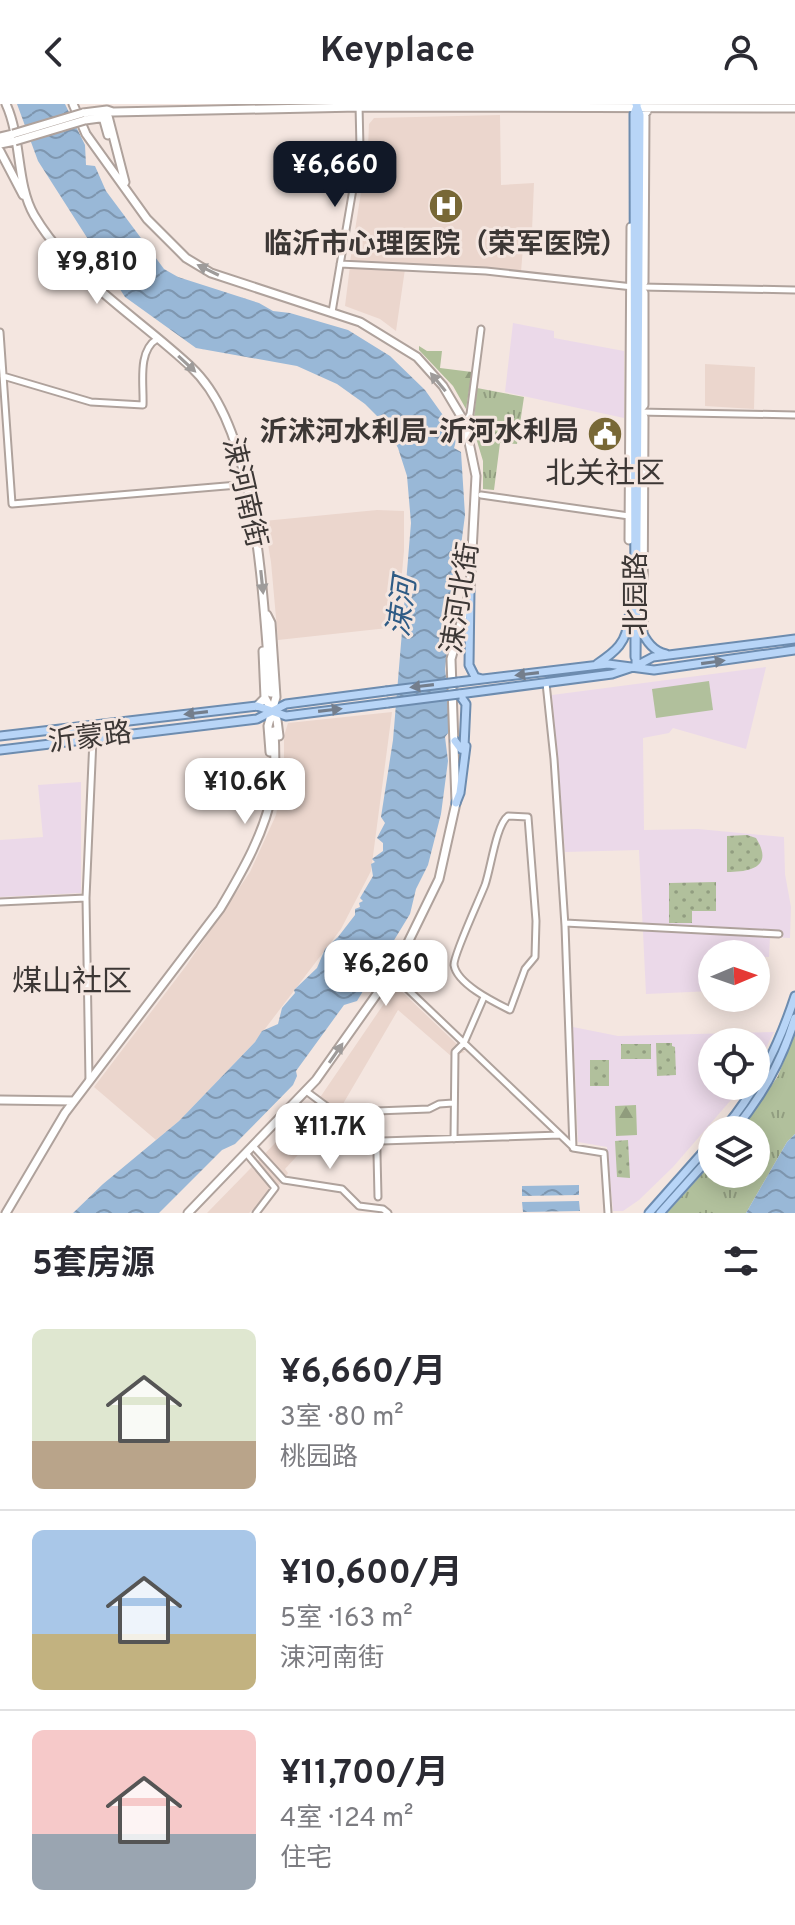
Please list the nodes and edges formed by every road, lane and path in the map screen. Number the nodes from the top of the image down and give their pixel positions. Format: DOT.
graph roads {
  1 [pos="6,104"];
  2 [pos="73,104"];
  3 [pos="359,105"];
  4 [pos="636,105"];
  5 [pos="649,108"];
  6 [pos="795,108"];
  7 [pos="104,110"];
  8 [pos="0,144"];
  9 [pos="103,157"];
  10 [pos="22,170"];
  11 [pos="131,196"];
  12 [pos="35,217"];
  13 [pos="340,264"];
  14 [pos="635,287"];
  15 [pos="795,290"];
  16 [pos="332,312"];
  17 [pos="481,329"];
  18 [pos="0,332"];
  19 [pos="157,339"];
  20 [pos="1,375"];
  21 [pos="635,412"];
  22 [pos="795,415"];
  23 [pos="465,423"];
  24 [pos="246,481"];
  25 [pos="481,495"];
  26 [pos="629,516"];
  27 [pos="631,537"];
  28 [pos="470,590"];
  29 [pos="265,609"];
  30 [pos="638,623"];
  31 [pos="459,626"];
  32 [pos="643,635"];
  33 [pos="795,639"];
  34 [pos="795,650"];
  35 [pos="672,655"];
  36 [pos="595,665"];
  37 [pos="636,666"];
  38 [pos="484,679"];
  39 [pos="458,682"];
  40 [pos="546,683"];
  41 [pos="482,691"];
  42 [pos="459,694"];
  43 [pos="268,695"];
  44 [pos="257,706"];
  45 [pos="273,711"];
  46 [pos="286,716"];
  47 [pos="257,719"];
  48 [pos="273,727"];
  49 [pos="0,736"];
  50 [pos="93,739"];
  51 [pos="455,741"];
  52 [pos="0,750"];
  53 [pos="456,803"];
  54 [pos="86,898"];
  55 [pos="0,902"];
  56 [pos="565,923"];
  57 [pos="779,934"];
  58 [pos="396,967"];
  59 [pos="397,979"];
  60 [pos="385,983"];
  61 [pos="795,996"];
  62 [pos="484,997"];
  63 [pos="795,1018"];
  64 [pos="464,1043"];
  65 [pos="89,1081"];
  66 [pos="306,1091"];
  67 [pos="0,1100"];
  68 [pos="74,1101"];
  69 [pos="453,1103"];
  70 [pos="734,1116"];
  71 [pos="744,1116"];
  72 [pos="376,1127"];
  73 [pos="560,1135"];
  74 [pos="454,1139"];
  75 [pos="377,1141"];
  76 [pos="321,1143"];
  77 [pos="253,1146"];
  78 [pos="573,1148"];
  79 [pos="246,1153"];
  80 [pos="698,1158"];
  81 [pos="698,1171"];
  82 [pos="378,1197"];
  83 [pos="6,1213"];
  84 [pos="188,1213"];
  85 [pos="256,1213"];
  86 [pos="388,1213"];
  87 [pos="608,1213"];
  88 [pos="649,1213"];
  89 [pos="660,1213"];
  1 -- 10 [label="main road, 涑河南街"];
  2 -- 9 [label="main road, 涑河北街"];
  3 -- 4 [label="main road"];
  3 -- 7 [label="main road"];
  3 -- 13 [label="street"];
  4 -- 5 [label="main road"];
  4 -- 14 [label="main road, 北园路"];
  5 -- 6 [label="main road"];
  5 -- 14 [label="main road"];
  7 -- 8 [label="main road, bridge"];
  7 -- 9 [label="main road"];
  7 -- 11 [label="main road"];
  8 -- 10 [label="main road"];
  8 -- 12 [label="main road"];
  9 -- 11 [label="main road, 涑河北街"];
  10 -- 12 [label="main road, 涑河南街"];
  16 -- 11 [label="main road, 涑河北街, one-way"];
  12 -- 19 [label="main road, 涑河南街"];
  13 -- 14 [label="street"];
  13 -- 16 [label="street"];
  14 -- 15 [label="street"];
  14 -- 21 [label="main road, 北园路"];
  14 -- 26 [label="main road"];
  23 -- 16 [label="main road, 涑河北街, one-way"];
  17 -- 23 [label="street"];
  18 -- 20 [label="street"];
  19 -- 20 [label="street"];
  19 -- 24 [label="main road, 涑河南街, one-way"];
  20 -- 24 [label="street"];
  21 -- 22 [label="street"];
  21 -- 27 [label="main road, 北园路"];
  21 -- 30 [label="main road, 北园路"];
  21 -- 32 [label="main road"];
  23 -- 28 [label="main road, 涑河北街"];
  24 -- 29 [label="main road, 涑河南街, one-way"];
  25 -- 26 [label="street"];
  26 -- 27 [label="main road"];
  27 -- 36 [label="main road"];
  27 -- 37 [label="main road, 北园路"];
  28 -- 31 [label="main road, 涑河北街"];
  28 -- 38 [label="main road"];
  29 -- 43 [label="main road, 涑河南街"];
  29 -- 43 [label="main road"];
  29 -- 45 [label="main road"];
  30 -- 32 [label="main road"];
  30 -- 37 [label="main road, 北园路"];
  31 -- 39 [label="main road"];
  31 -- 51 [label="main road, 涑河北街"];
  32 -- 35 [label="main road"];
  33 -- 35 [label="main road"];
  37 -- 34 [label="main road, one-way"];
  35 -- 37 [label="main road"];
  36 -- 37 [label="main road"];
  36 -- 38 [label="main road, one-way"];
  37 -- 40 [label="main road"];
  38 -- 39 [label="main road"];
  39 -- 45 [label="main road, 沂蒙路, one-way, bridge"];
  40 -- 41 [label="main road"];
  40 -- 56 [label="street"];
  41 -- 42 [label="main road"];
  41 -- 53 [label="main road"];
  46 -- 42 [label="main road, 沂蒙路, one-way, bridge"];
  42 -- 51 [label="main road"];
  43 -- 44 [label="main road"];
  43 -- 45 [label="main road"];
  44 -- 45 [label="main road, 沂蒙路"];
  44 -- 49 [label="main road, 沂蒙路, one-way"];
  45 -- 46 [label="main road, 沂蒙路"];
  45 -- 47 [label="main road, 沂蒙路"];
  45 -- 48 [label="main road"];
  46 -- 48 [label="main road"];
  47 -- 48 [label="main road"];
  47 -- 50 [label="main road, 沂蒙路"];
  48 -- 65 [label="main road"];
  50 -- 52 [label="main road, 沂蒙路"];
  50 -- 54 [label="street"];
  51 -- 53 [label="main road, 涑河北街"];
  53 -- 58 [label="main road, 涑河北街"];
  54 -- 55 [label="street"];
  54 -- 65 [label="street"];
  56 -- 57 [label="street"];
  56 -- 78 [label="street"];
  58 -- 59 [label="street"];
  58 -- 60 [label="main road, 涑河北街"];
  59 -- 60 [label="street"];
  59 -- 64 [label="street"];
  66 -- 60 [label="main road, 涑河北街, one-way"];
  61 -- 70 [label="main road"];
  62 -- 62 [label="street"];
  62 -- 64 [label="street"];
  63 -- 71 [label="main road"];
  64 -- 69 [label="street"];
  64 -- 73 [label="street"];
  65 -- 68 [label="main road"];
  66 -- 72 [label="street"];
  66 -- 77 [label="main road, 涑河北街"];
  67 -- 68 [label="main road"];
  68 -- 83 [label="main road"];
  69 -- 72 [label="street"];
  69 -- 74 [label="street"];
  72 -- 75 [label="street"];
  73 -- 74 [label="street"];
  73 -- 78 [label="street"];
  74 -- 75 [label="street"];
  75 -- 76 [label="street"];
  75 -- 82 [label="street"];
  77 -- 79 [label="main road, 涑河北街"];
  77 -- 86 [label="street"];
  78 -- 87 [label="street"];
  79 -- 84 [label="main road, 涑河北街"];
  79 -- 85 [label="street"];
  80 -- 88 [label="main road"];
  81 -- 89 [label="main road"];
}
